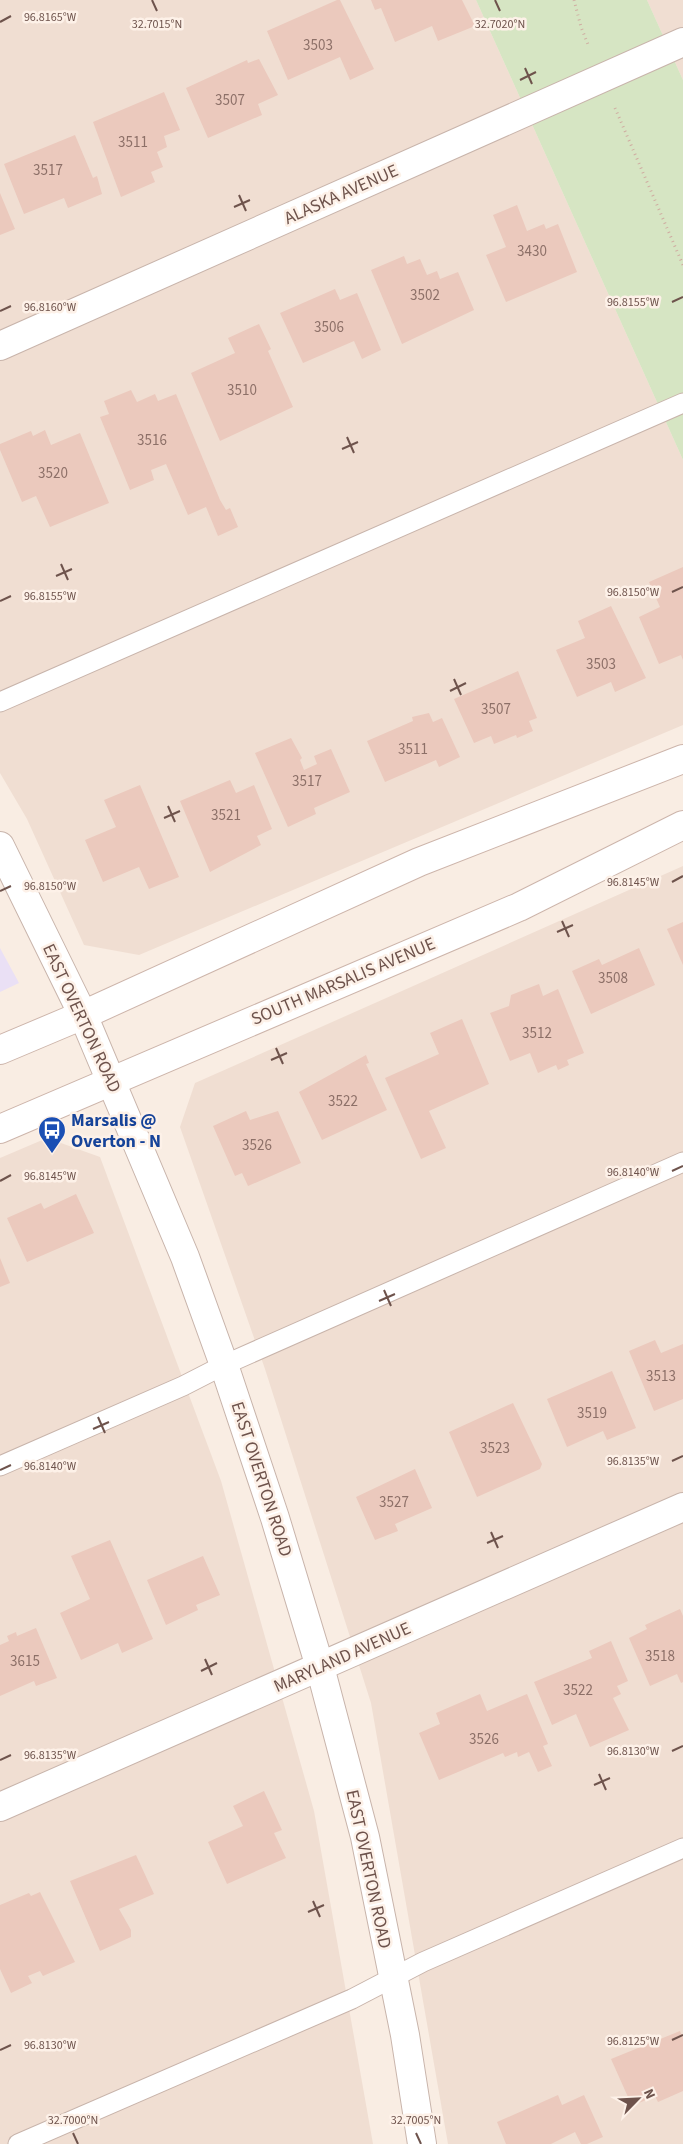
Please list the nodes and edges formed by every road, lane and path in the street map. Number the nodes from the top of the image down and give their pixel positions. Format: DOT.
graph roads {
  1 [pos="574,0"];
  2 [pos="683,42"];
  3 [pos="593,54"];
  4 [pos="615,108"];
  5 [pos="683,265"];
  6 [pos="0,346"];
  7 [pos="683,403"];
  8 [pos="0,702"];
  9 [pos="683,760"];
  10 [pos="683,825"];
  11 [pos="0,846"];
  12 [pos="83,1015"];
  13 [pos="0,1050"];
  14 [pos="111,1080"];
  15 [pos="0,1129"];
  16 [pos="683,1162"];
  17 [pos="224,1365"];
  18 [pos="0,1466"];
  19 [pos="683,1507"];
  20 [pos="320,1667"];
  21 [pos="0,1807"];
  22 [pos="683,1848"];
  23 [pos="393,1978"];
  24 [pos="18,2144"];
  25 [pos="422,2144"];
  1 -- 3 [label="path"];
  2 -- 6 [label="street, ALASKA AVENUE"];
  4 -- 5 [label="path"];
  7 -- 8 [label="lane"];
  9 -- 12 [label="street"];
  10 -- 14 [label="street, SOUTH MARSALIS AVENUE"];
  11 -- 12 [label="street, EAST OVERTON ROAD"];
  12 -- 13 [label="street"];
  12 -- 14 [label="street, EAST OVERTON ROAD"];
  14 -- 15 [label="street, SOUTH MARSALIS AVENUE"];
  14 -- 17 [label="street, EAST OVERTON ROAD"];
  16 -- 17 [label="lane"];
  17 -- 18 [label="lane"];
  17 -- 20 [label="street, EAST OVERTON ROAD"];
  19 -- 20 [label="street, MARYLAND AVENUE"];
  20 -- 21 [label="street, MARYLAND AVENUE"];
  20 -- 23 [label="street, EAST OVERTON ROAD"];
  22 -- 23 [label="lane"];
  23 -- 24 [label="lane"];
  23 -- 25 [label="street, EAST OVERTON ROAD"];
}
